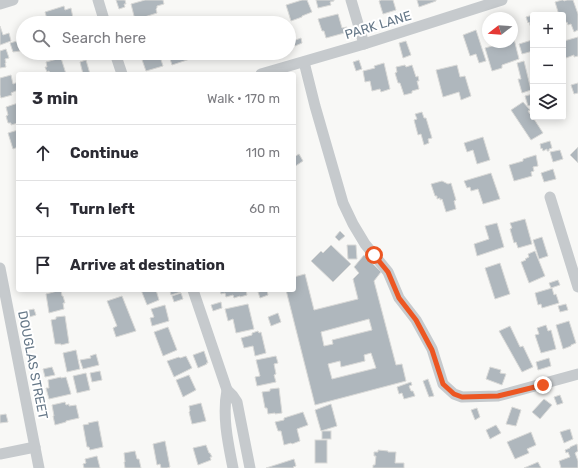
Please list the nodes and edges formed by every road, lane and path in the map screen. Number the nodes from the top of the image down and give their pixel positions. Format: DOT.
graph roads {
  1 [pos="12,0"];
  2 [pos="98,0"];
  3 [pos="351,0"];
  4 [pos="502,0"];
  5 [pos="0,4"];
  6 [pos="103,16"];
  7 [pos="364,44"];
  8 [pos="117,60"];
  9 [pos="304,62"];
  10 [pos="121,72"];
  11 [pos="269,72"];
  12 [pos="550,197"];
  13 [pos="0,268"];
  14 [pos="578,288"];
  15 [pos="194,292"];
  16 [pos="578,374"];
  17 [pos="227,390"];
  18 [pos="35,447"];
  19 [pos="0,454"];
  20 [pos="39,468"];
  21 [pos="233,468"];
  22 [pos="250,468"];
  1 -- 5 [label="street"];
  2 -- 6 [label="street"];
  3 -- 7 [label="street"];
  4 -- 7 [label="street, PARK LANE"];
  7 -- 9 [label="street, PARK LANE"];
  8 -- 10 [label="street"];
  9 -- 11 [label="street, PARK LANE"];
  9 -- 16 [label="street"];
  12 -- 14 [label="street"];
  13 -- 18 [label="street, DOUGLAS STREET"];
  15 -- 17 [label="street"];
  17 -- 21 [label="street"];
  17 -- 22 [label="street"];
  18 -- 19 [label="street"];
  18 -- 20 [label="street, DOUGLAS STREET"];
}
